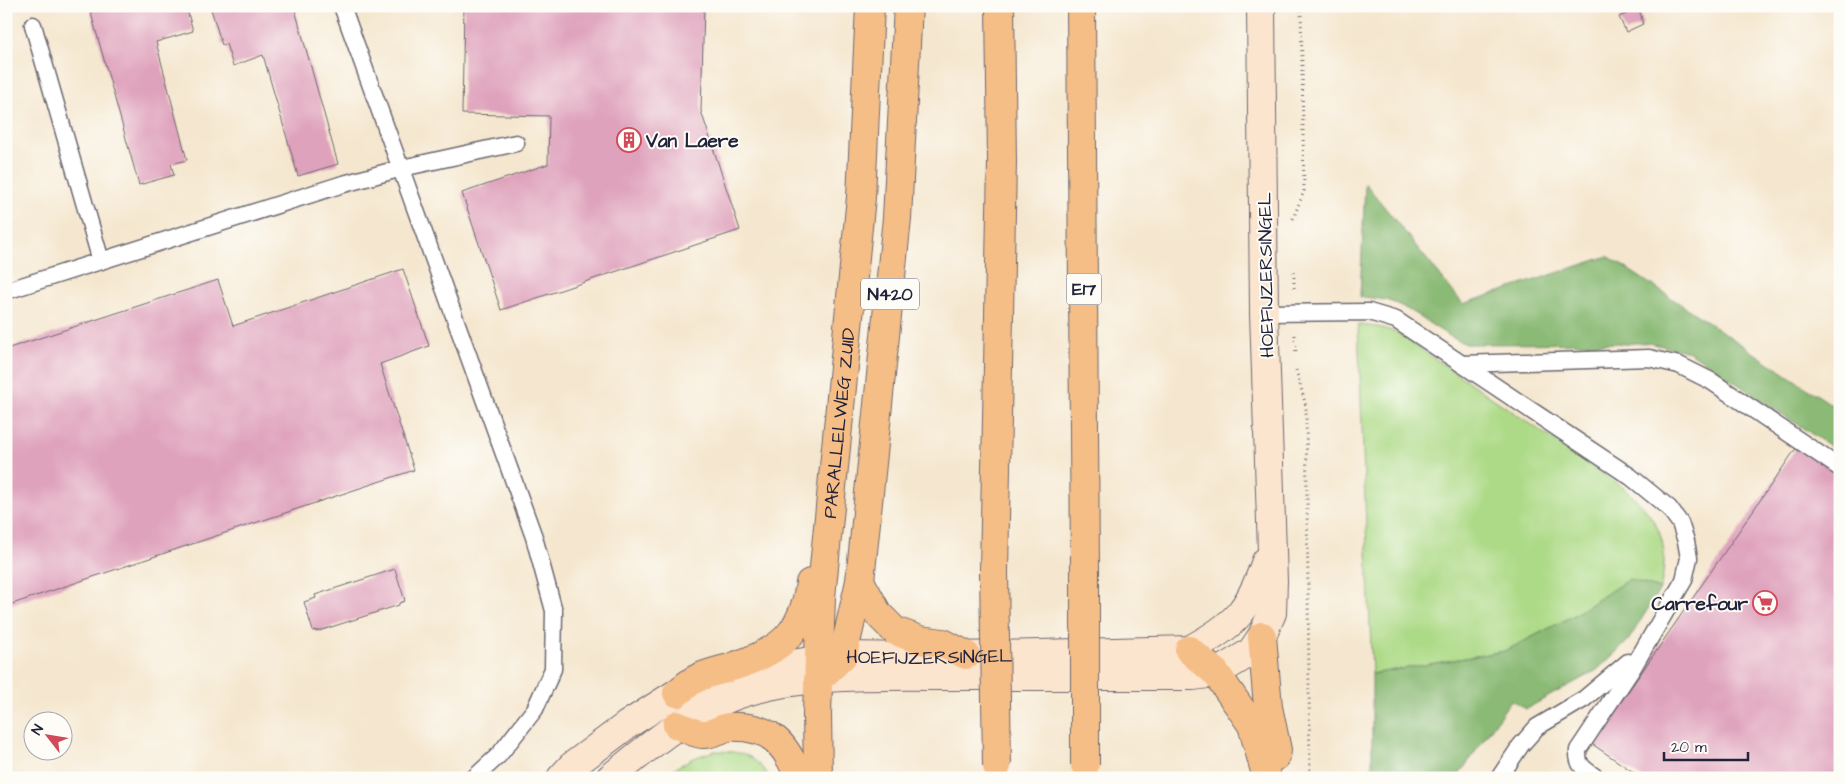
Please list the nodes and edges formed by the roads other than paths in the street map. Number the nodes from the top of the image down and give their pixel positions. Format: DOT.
graph roads {
  1 [pos="342,6"];
  2 [pos="870,6"];
  3 [pos="908,6"];
  4 [pos="1000,6"];
  5 [pos="1081,6"];
  6 [pos="1261,6"];
  7 [pos="33,25"];
  8 [pos="516,143"];
  9 [pos="402,168"];
  10 [pos="101,261"];
  11 [pos="6,291"];
  12 [pos="1264,313"];
  13 [pos="1462,364"];
  14 [pos="1840,468"];
  15 [pos="830,523"];
  16 [pos="1272,544"];
  17 [pos="860,582"];
  18 [pos="1262,636"];
  19 [pos="1643,646"];
  20 [pos="1190,650"];
  21 [pos="966,655"];
  22 [pos="827,666"];
  23 [pos="1216,673"];
  24 [pos="677,693"];
  25 [pos="677,725"];
  26 [pos="1085,771"];
  27 [pos="997,772"];
  28 [pos="474,778"];
  29 [pos="561,778"];
  30 [pos="610,778"];
  31 [pos="799,778"];
  32 [pos="818,778"];
  33 [pos="1267,778"];
  34 [pos="1273,778"];
  35 [pos="1499,778"];
  36 [pos="1597,778"];
  1 -- 9 [label="lane"];
  2 -- 15 [label="highway, PARALLELWEG ZUID / N420"];
  3 -- 17 [label="highway, PARALLELWEG ZUID / N420"];
  4 -- 27 [label="highway, bridge"];
  5 -- 26 [label="highway, E17, bridge"];
  6 -- 12 [label="street, HOEFIJZERSINGEL"];
  7 -- 10 [label="lane"];
  8 -- 9 [label="lane"];
  9 -- 10 [label="lane"];
  9 -- 28 [label="lane"];
  10 -- 11 [label="lane"];
  12 -- 13 [label="lane"];
  12 -- 16 [label="street, HOEFIJZERSINGEL"];
  13 -- 14 [label="lane"];
  13 -- 19 [label="lane"];
  15 -- 22 [label="highway, PARALLELWEG ZUID / N420"];
  15 -- 24 [label="highway"];
  16 -- 18 [label="street, HOEFIJZERSINGEL"];
  16 -- 20 [label="street, HOEFIJZERSINGEL"];
  17 -- 21 [label="highway"];
  17 -- 22 [label="highway, PARALLELWEG ZUID / N420"];
  18 -- 23 [label="street, HOEFIJZERSINGEL"];
  18 -- 34 [label="highway"];
  19 -- 35 [label="lane"];
  19 -- 36 [label="lane"];
  20 -- 21 [label="street, HOEFIJZERSINGEL"];
  20 -- 23 [label="highway"];
  21 -- 22 [label="street, HOEFIJZERSINGEL"];
  22 -- 23 [label="street, HOEFIJZERSINGEL"];
  22 -- 24 [label="street, HOEFIJZERSINGEL"];
  22 -- 25 [label="street, HOEFIJZERSINGEL"];
  22 -- 32 [label="highway"];
  23 -- 33 [label="highway"];
  24 -- 29 [label="street, HOEFIJZERSINGEL"];
  25 -- 30 [label="street, HOEFIJZERSINGEL"];
  25 -- 31 [label="highway"];
}
